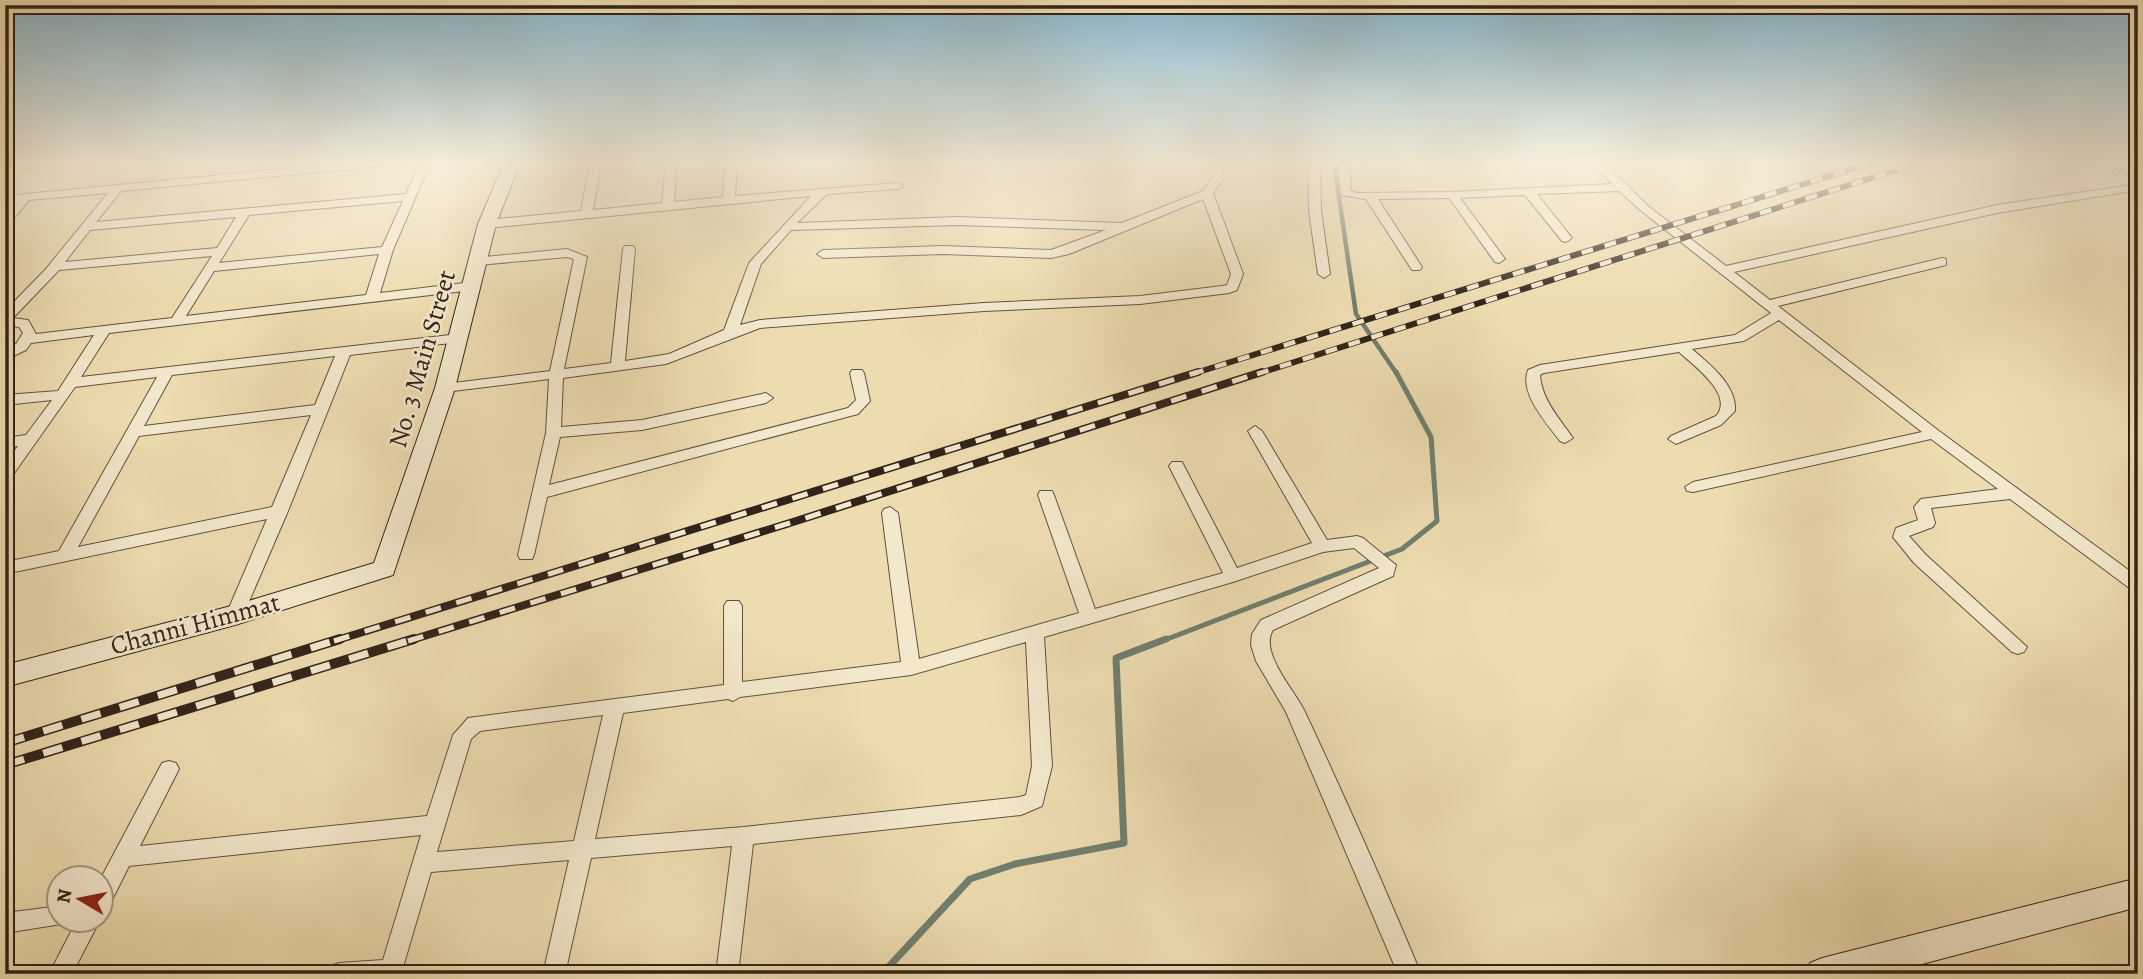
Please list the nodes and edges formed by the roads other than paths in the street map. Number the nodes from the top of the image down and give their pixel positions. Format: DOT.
graph roads {
  1 [pos="101,209"];
  2 [pos="296,209"];
  3 [pos="405,209"];
  4 [pos="493,209"];
  5 [pos="587,209"];
  6 [pos="640,209"];
  7 [pos="804,209"];
  8 [pos="1168,209"];
  9 [pos="1213,209"];
  10 [pos="1315,209"];
  11 [pos="1378,209"];
  12 [pos="1462,209"];
  13 [pos="1542,209"];
  14 [pos="1648,209"];
  15 [pos="1999,209"];
  16 [pos="244,214"];
  17 [pos="586,214"];
  18 [pos="487,224"];
  19 [pos="86,227"];
  20 [pos="787,227"];
  21 [pos="1123,227"];
  22 [pos="1566,238"];
  23 [pos="629,249"];
  24 [pos="387,250"];
  25 [pos="220,251"];
  26 [pos="823,254"];
  27 [pos="1499,259"];
  28 [pos="478,261"];
  29 [pos="1942,262"];
  30 [pos="55,267"];
  31 [pos="1416,267"];
  32 [pos="211,268"];
  33 [pos="1725,270"];
  34 [pos="1324,274"];
  35 [pos="473,286"];
  36 [pos="372,297"];
  37 [pos="1774,309"];
  38 [pos="5,319"];
  39 [pos="177,320"];
  40 [pos="105,329"];
  41 [pos="731,331"];
  42 [pos="459,338"];
  43 [pos="28,339"];
  44 [pos="1683,348"];
  45 [pos="345,350"];
  46 [pos="5,356"];
  47 [pos="617,368"];
  48 [pos="167,372"];
  49 [pos="857,373"];
  50 [pos="556,374"];
  51 [pos="445,387"];
  52 [pos="66,389"];
  53 [pos="766,398"];
  54 [pos="5,400"];
  55 [pos="318,409"];
  56 [pos="1255,431"];
  57 [pos="133,432"];
  58 [pos="553,433"];
  59 [pos="1934,434"];
  60 [pos="1565,438"];
  61 [pos="1676,439"];
  62 [pos="28,440"];
  63 [pos="5,443"];
  64 [pos="1177,466"];
  65 [pos="5,475"];
  66 [pos="1693,487"];
  67 [pos="540,493"];
  68 [pos="2012,493"];
  69 [pos="1046,495"];
  70 [pos="280,511"];
  71 [pos="890,513"];
  72 [pos="1322,546"];
  73 [pos="526,555"];
  74 [pos="64,557"];
  75 [pos="5,568"];
  76 [pos="383,569"];
  77 [pos="1233,576"];
  78 [pos="2138,586"];
  79 [pos="733,606"];
  80 [pos="235,615"];
  81 [pos="1089,618"];
  82 [pos="1034,634"];
  83 [pos="2018,647"];
  84 [pos="911,668"];
  85 [pos="5,676"];
  86 [pos="733,693"];
  87 [pos="615,706"];
  88 [pos="169,769"];
  89 [pos="435,824"];
  90 [pos="744,836"];
  91 [pos="580,851"];
  92 [pos="123,857"];
  93 [pos="424,863"];
  94 [pos="116,870"];
  95 [pos="2138,892"];
  96 [pos="46,918"];
  97 [pos="5,923"];
  98 [pos="81,934"];
  99 [pos="390,972"];
  100 [pos="60,974"];
  101 [pos="339,974"];
  102 [pos="554,974"];
  103 [pos="727,974"];
  104 [pos="1410,974"];
  105 [pos="1822,974"];
  1 -- 19 [label="street"];
  2 -- 16 [label="street"];
  3 -- 24 [label="street"];
  4 -- 18 [label="street, No. 3 Main Street"];
  5 -- 17 [label="street"];
  6 -- 17 [label="street"];
  7 -- 20 [label="street"];
  8 -- 21 [label="street"];
  9 -- 41 [label="street"];
  10 -- 34 [label="street"];
  11 -- 31 [label="street"];
  12 -- 27 [label="street"];
  13 -- 22 [label="street"];
  14 -- 33 [label="street"];
  15 -- 33 [label="street"];
  16 -- 19 [label="street"];
  16 -- 25 [label="street"];
  17 -- 18 [label="street"];
  18 -- 28 [label="street, No. 3 Main Street"];
  19 -- 30 [label="street"];
  20 -- 21 [label="street"];
  20 -- 41 [label="street"];
  21 -- 26 [label="street"];
  23 -- 47 [label="street"];
  24 -- 32 [label="street"];
  24 -- 36 [label="street"];
  25 -- 30 [label="street"];
  25 -- 32 [label="street"];
  28 -- 35 [label="street, No. 3 Main Street"];
  28 -- 50 [label="street"];
  29 -- 37 [label="street"];
  30 -- 38 [label="street"];
  32 -- 39 [label="street"];
  33 -- 37 [label="street"];
  35 -- 36 [label="street"];
  35 -- 42 [label="street, No. 3 Main Street"];
  36 -- 39 [label="street"];
  37 -- 44 [label="street"];
  37 -- 59 [label="street"];
  38 -- 43 [label="street"];
  39 -- 40 [label="street"];
  40 -- 43 [label="street"];
  40 -- 52 [label="street"];
  41 -- 47 [label="street"];
  42 -- 45 [label="street"];
  42 -- 51 [label="street, No. 3 Main Street"];
  43 -- 46 [label="street"];
  44 -- 60 [label="street"];
  44 -- 61 [label="street"];
  45 -- 48 [label="street"];
  45 -- 55 [label="street"];
  47 -- 50 [label="street"];
  48 -- 52 [label="street"];
  48 -- 57 [label="street"];
  49 -- 67 [label="street"];
  50 -- 51 [label="street"];
  50 -- 58 [label="street"];
  51 -- 76 [label="street, No. 3 Main Street"];
  52 -- 54 [label="street"];
  52 -- 62 [label="street"];
  53 -- 58 [label="street"];
  55 -- 57 [label="street"];
  55 -- 70 [label="street"];
  56 -- 72 [label="street"];
  57 -- 74 [label="street"];
  58 -- 67 [label="street"];
  59 -- 66 [label="street"];
  59 -- 68 [label="street"];
  62 -- 63 [label="street"];
  62 -- 65 [label="street"];
  64 -- 77 [label="street"];
  67 -- 73 [label="street"];
  68 -- 78 [label="street"];
  68 -- 83 [label="street"];
  69 -- 81 [label="street"];
  70 -- 74 [label="street"];
  70 -- 80 [label="street"];
  71 -- 84 [label="street"];
  72 -- 77 [label="street"];
  72 -- 104 [label="street"];
  74 -- 75 [label="street"];
  76 -- 80 [label="street, Channi Himmat"];
  77 -- 81 [label="street"];
  79 -- 86 [label="street"];
  80 -- 85 [label="street, Channi Himmat"];
  81 -- 82 [label="street"];
  82 -- 84 [label="street"];
  82 -- 90 [label="street"];
  84 -- 86 [label="street"];
  86 -- 87 [label="street"];
  87 -- 89 [label="street"];
  87 -- 91 [label="street"];
  88 -- 92 [label="street"];
  89 -- 92 [label="street"];
  89 -- 93 [label="street"];
  90 -- 91 [label="street"];
  90 -- 103 [label="street"];
  91 -- 93 [label="street"];
  91 -- 102 [label="street"];
  92 -- 94 [label="street"];
  93 -- 99 [label="street"];
  95 -- 105 [label="street"];
  96 -- 97 [label="street"];
  98 -- 100 [label="street"];
  99 -- 101 [label="street"];
}
